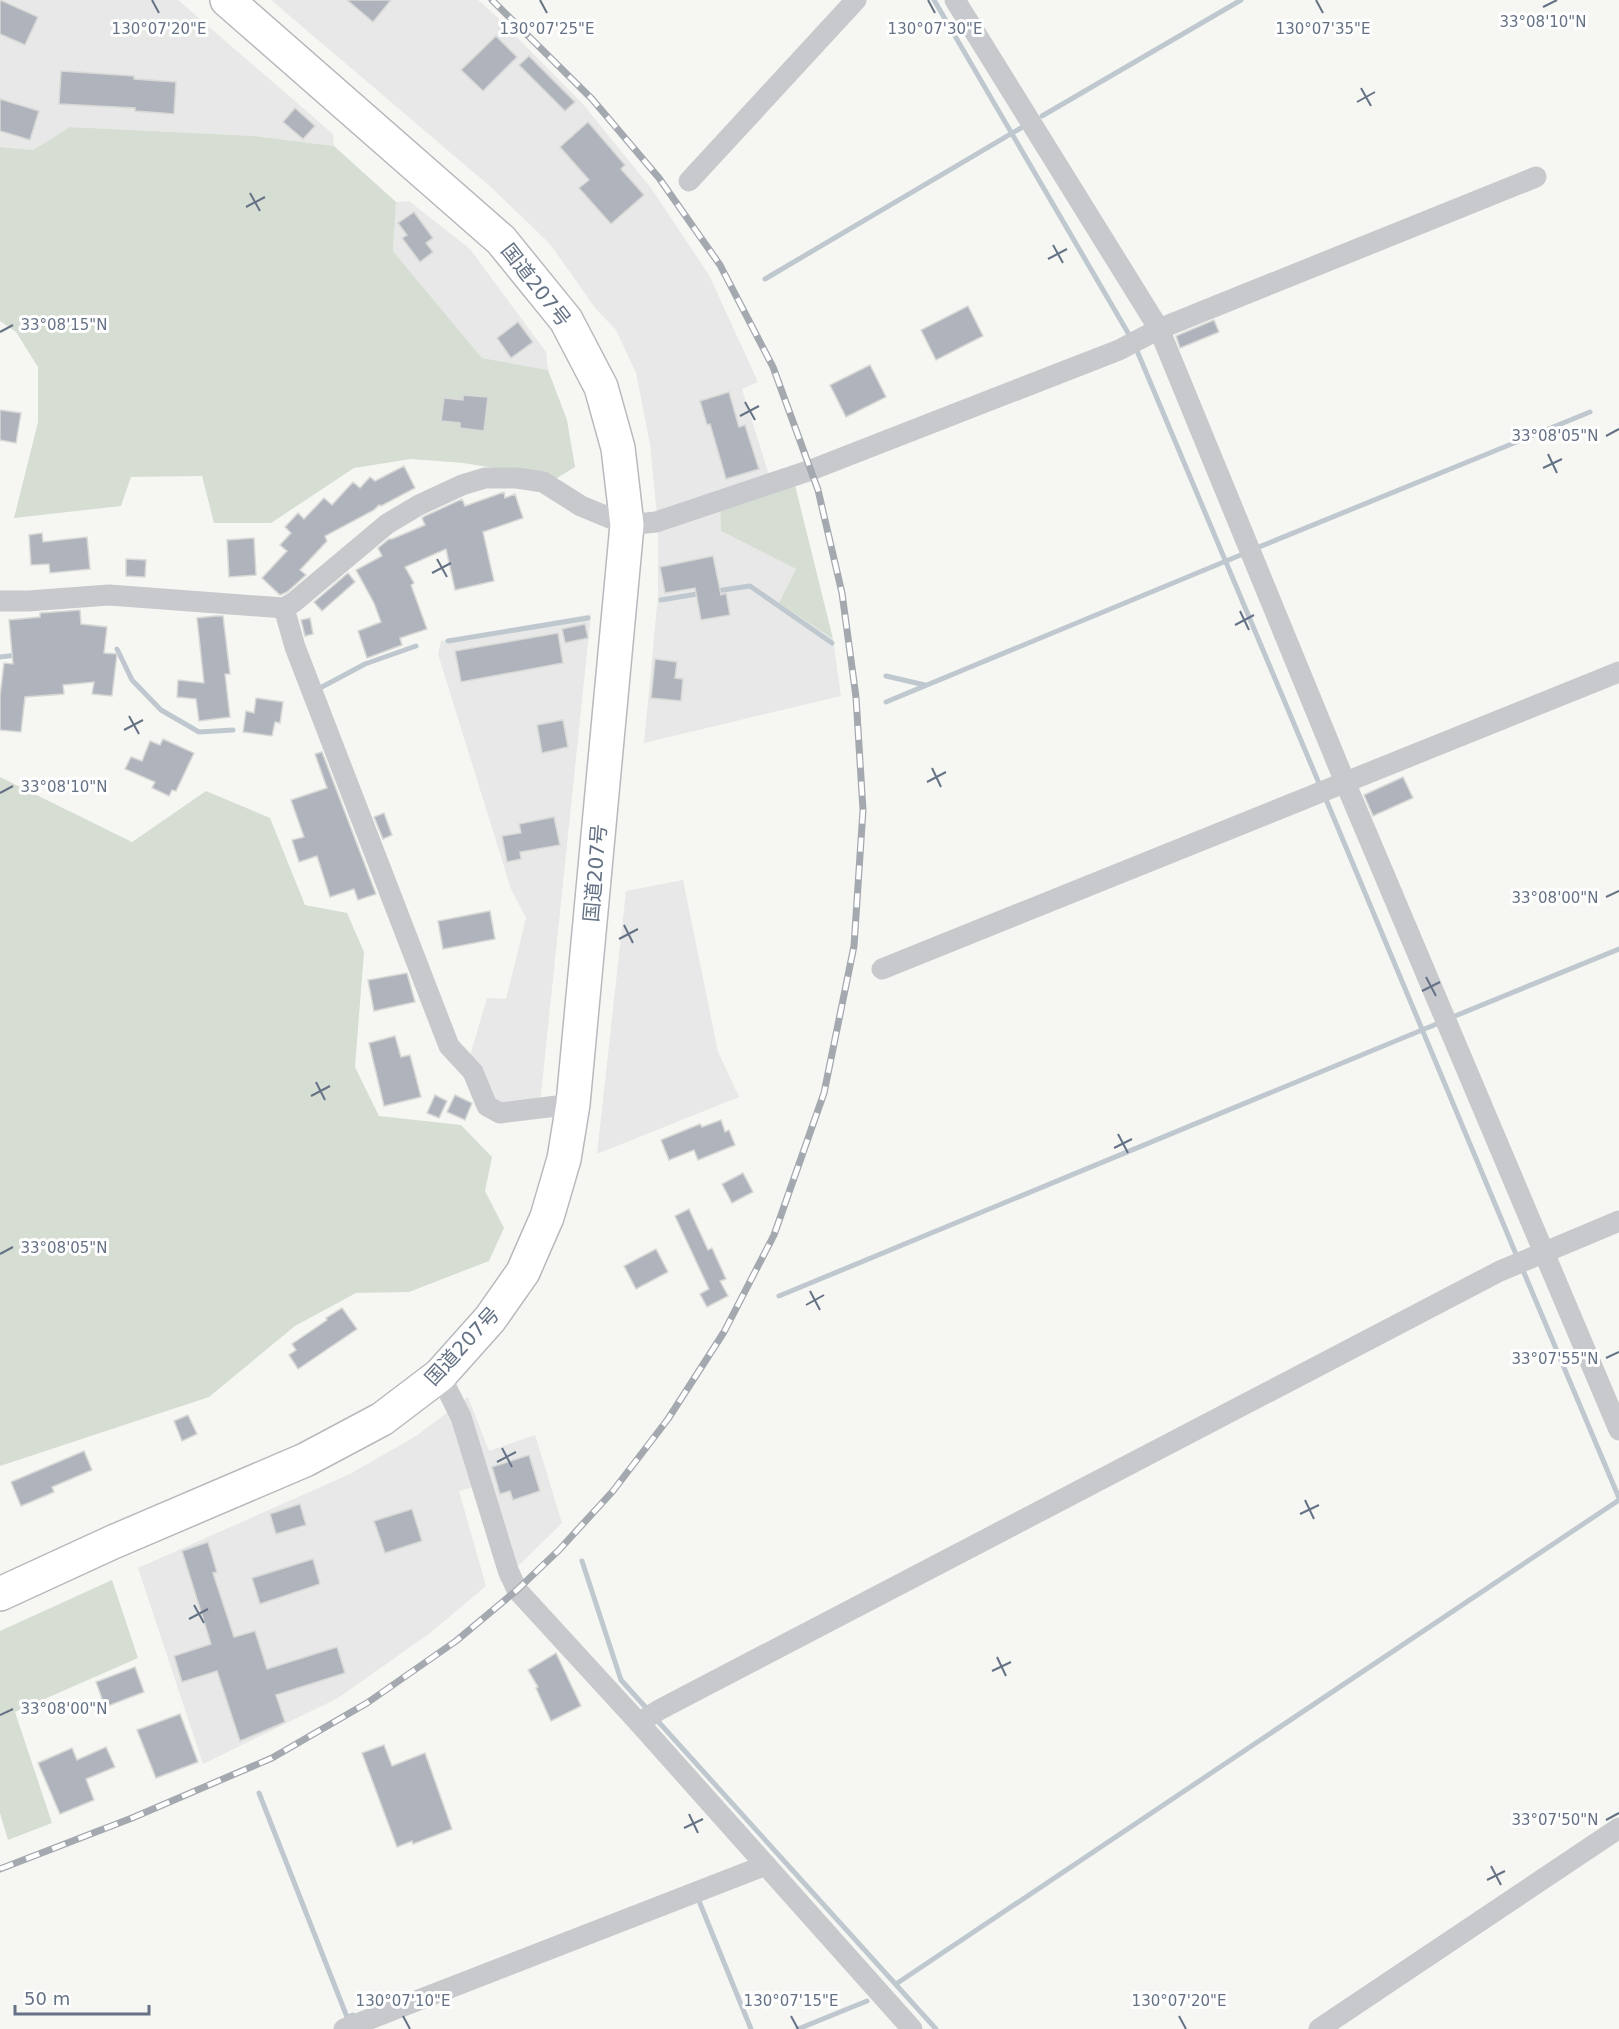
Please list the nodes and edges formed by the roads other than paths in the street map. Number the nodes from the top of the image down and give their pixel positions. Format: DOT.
graph roads {
  1 [pos="227,0"];
  2 [pos="856,0"];
  3 [pos="955,0"];
  4 [pos="1536,177"];
  5 [pos="689,181"];
  6 [pos="1142,338"];
  7 [pos="627,525"];
  8 [pos="0,600"];
  9 [pos="284,608"];
  10 [pos="1619,672"];
  11 [pos="1330,788"];
  12 [pos="882,969"];
  13 [pos="573,1104"];
  14 [pos="1619,1221"];
  15 [pos="1528,1258"];
  16 [pos="440,1375"];
  17 [pos="1619,1430"];
  18 [pos="0,1594"];
  19 [pos="648,1717"];
  20 [pos="1619,1828"];
  21 [pos="766,1865"];
  22 [pos="344,2029"];
  23 [pos="912,2029"];
  24 [pos="1319,2029"];
  1 -- 7 [label="highway, 国道207号"];
  2 -- 5 [label="street"];
  3 -- 6 [label="street"];
  4 -- 6 [label="street"];
  6 -- 7 [label="street"];
  6 -- 11 [label="street"];
  7 -- 9 [label="street"];
  7 -- 13 [label="highway, 国道207号"];
  8 -- 9 [label="street"];
  9 -- 13 [label="street"];
  10 -- 11 [label="street"];
  11 -- 12 [label="street"];
  11 -- 15 [label="street"];
  13 -- 16 [label="highway, 国道207号"];
  14 -- 15 [label="street"];
  15 -- 17 [label="street"];
  15 -- 19 [label="street"];
  16 -- 18 [label="highway, 国道207号"];
  16 -- 19 [label="street"];
  19 -- 21 [label="street"];
  20 -- 24 [label="street"];
  21 -- 22 [label="street"];
  21 -- 23 [label="street"];
}
